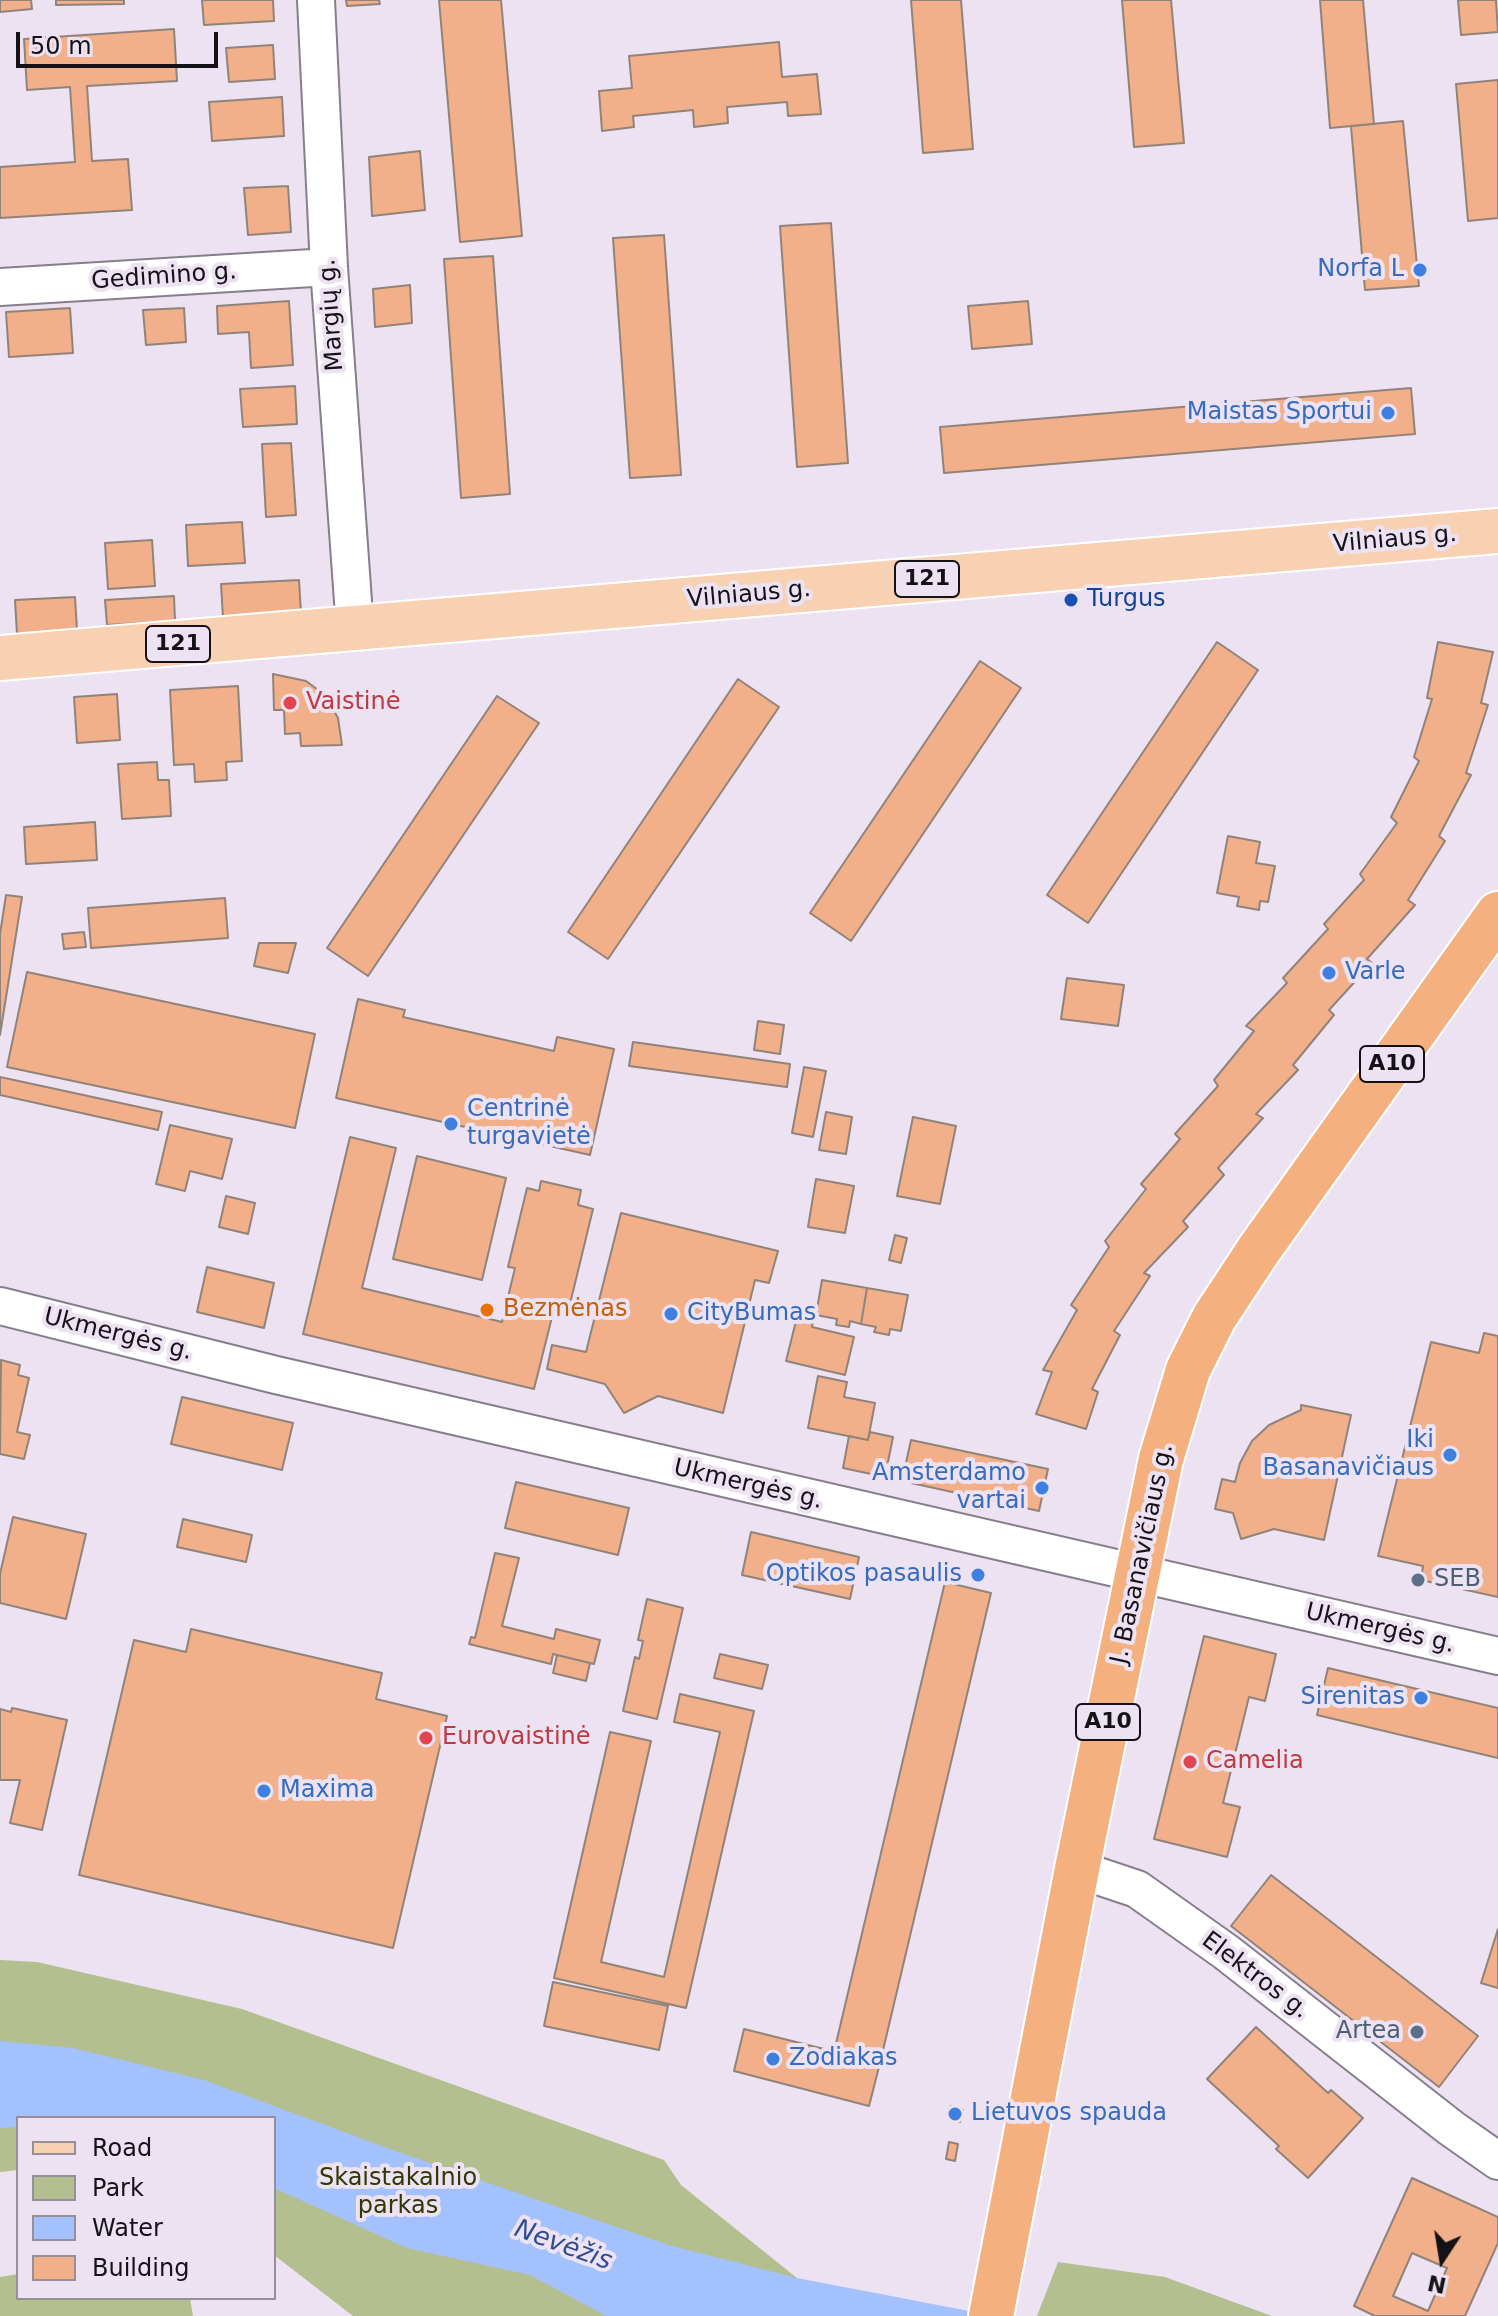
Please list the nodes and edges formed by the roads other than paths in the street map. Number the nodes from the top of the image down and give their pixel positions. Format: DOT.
graph roads {
  1 [pos="316,0"];
  2 [pos="329,267"];
  3 [pos="0,287"];
  4 [pos="1498,531"];
  5 [pos="355,629"];
  6 [pos="0,658"];
  7 [pos="1493,934"];
  8 [pos="0,1306"];
  9 [pos="1140,1574"];
  10 [pos="1498,1656"];
  11 [pos="1077,1869"];
  12 [pos="1498,2161"];
  13 [pos="995,2299"];
  1 -- 2 [label="street, Margių g."];
  2 -- 3 [label="street, Gedimino g."];
  2 -- 5 [label="street, Margių g."];
  4 -- 5 [label="main road, Vilniaus g. / 121"];
  5 -- 6 [label="main road, Vilniaus g. / 121"];
  7 -- 9 [label="highway, J. Basanavičiaus g. / A10"];
  8 -- 9 [label="street, Ukmergės g."];
  9 -- 10 [label="street, Ukmergės g."];
  9 -- 11 [label="highway, J. Basanavičiaus g. / A10"];
  11 -- 12 [label="street, Elektros g."];
  11 -- 13 [label="highway, J. Basanavičiaus g. / A10"];
}
